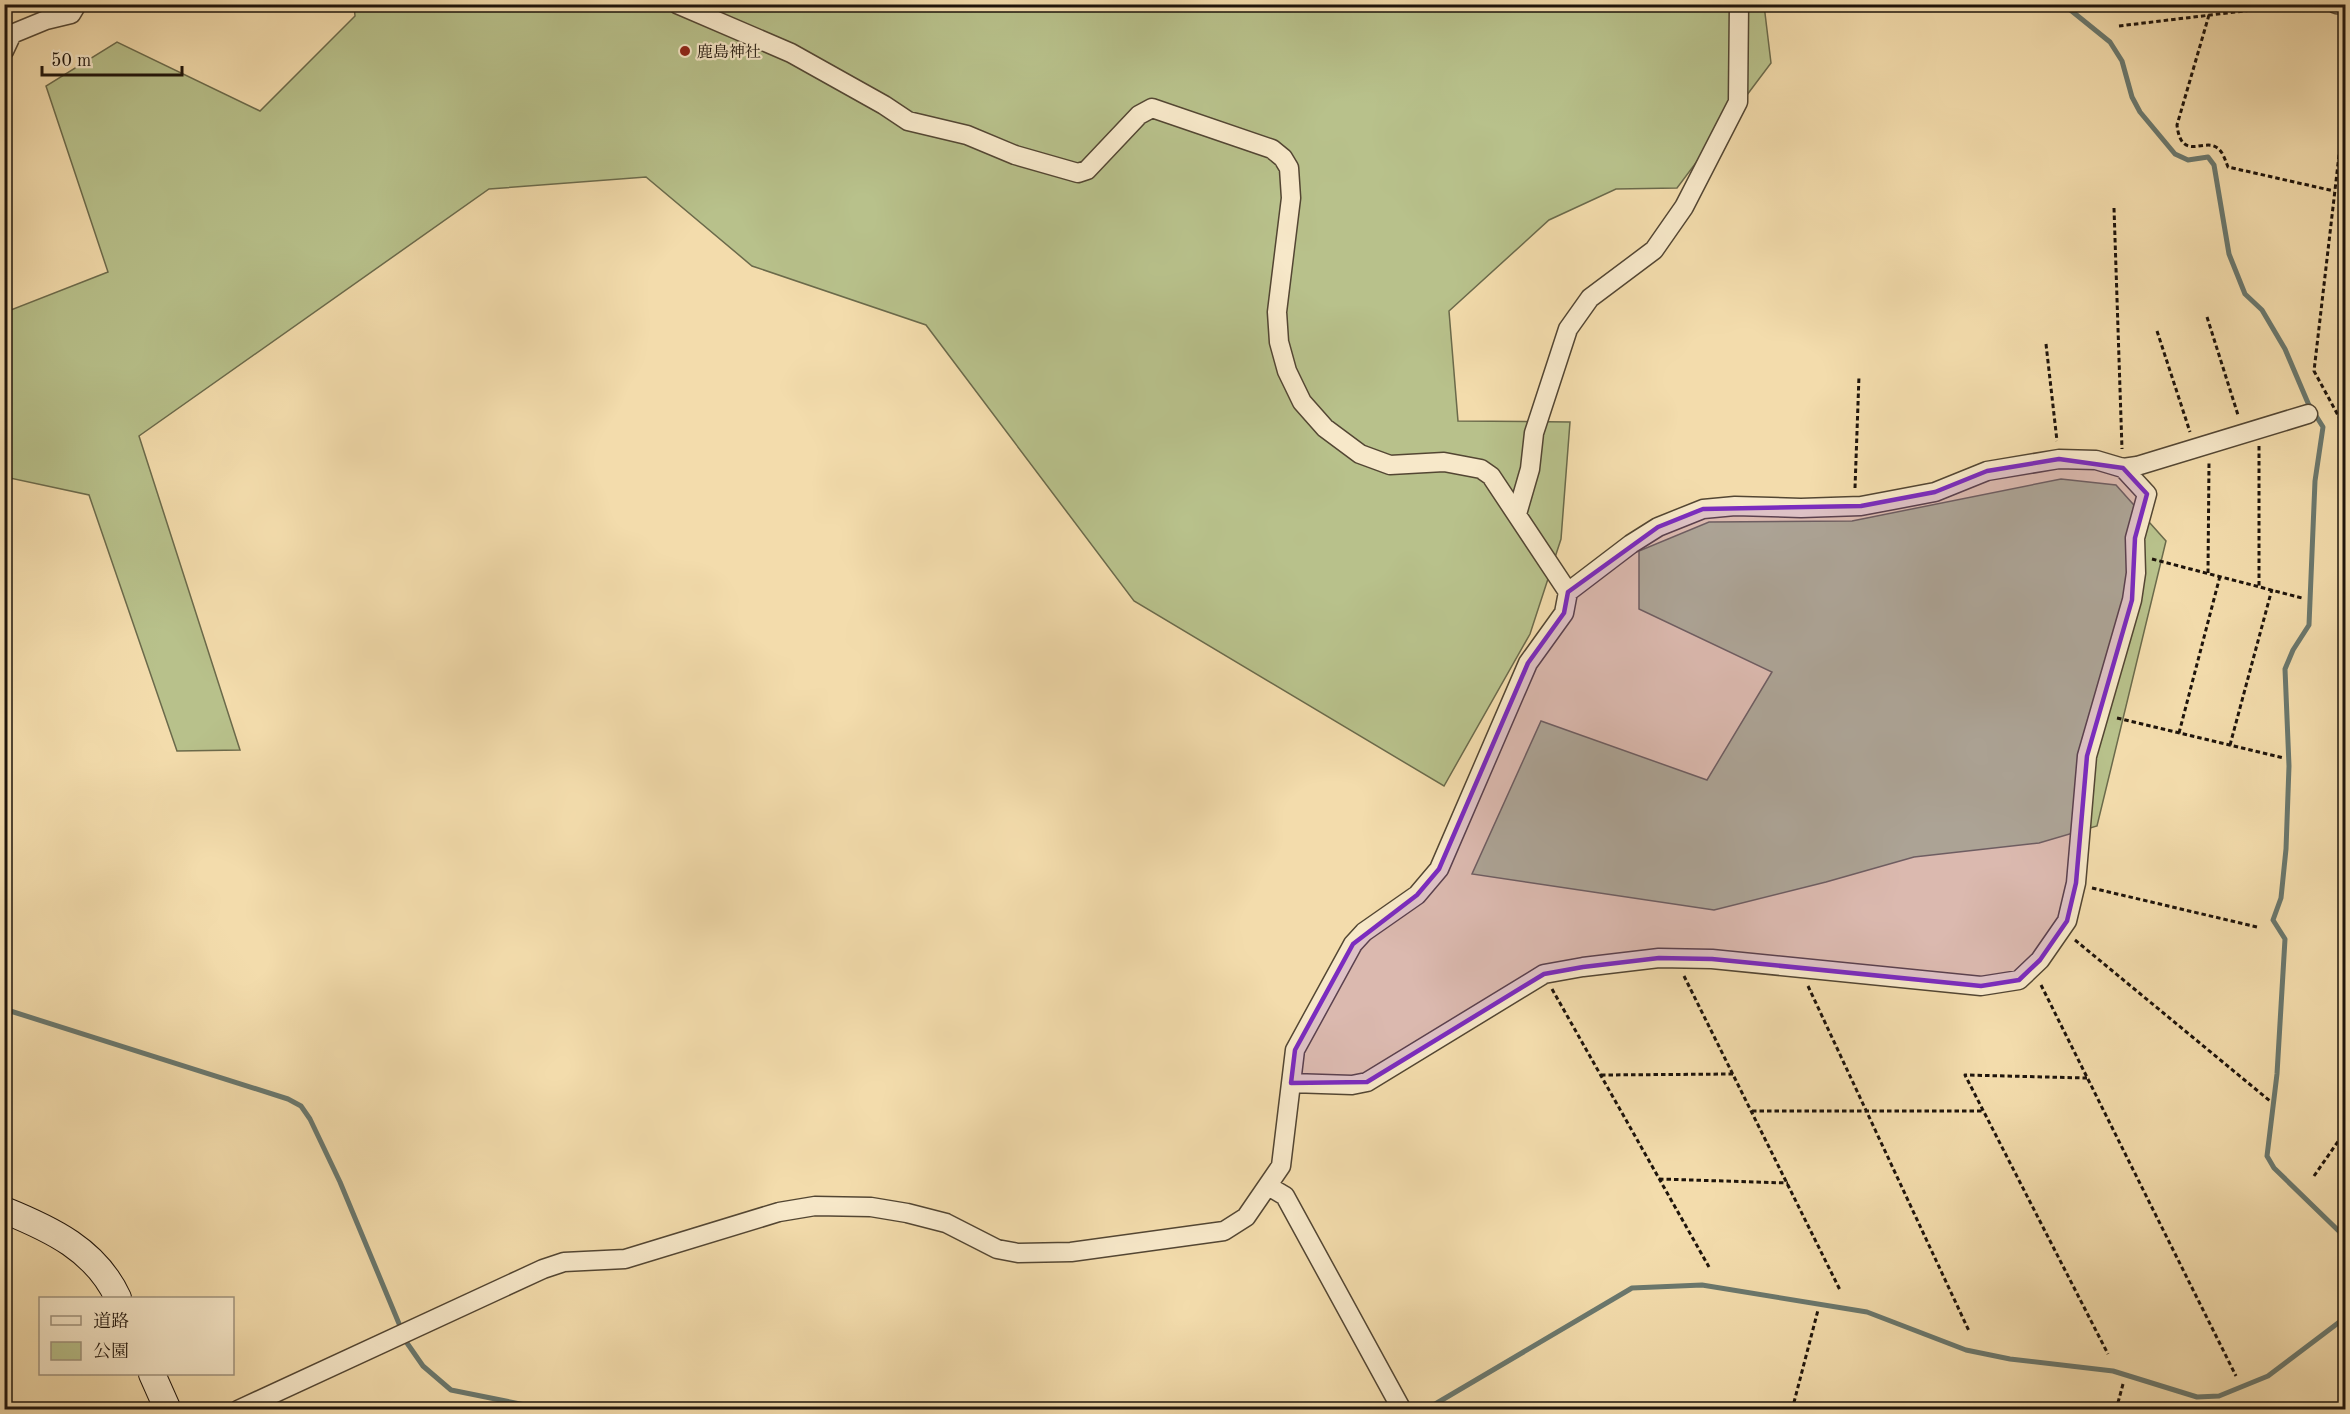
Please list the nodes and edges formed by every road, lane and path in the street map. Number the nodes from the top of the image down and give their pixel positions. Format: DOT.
graph roads {
  1 [pos="77,4"];
  2 [pos="677,4"];
  3 [pos="1739,4"];
  4 [pos="2302,4"];
  5 [pos="2336,4"];
  6 [pos="2346,5"];
  7 [pos="2210,15"];
  8 [pos="2119,26"];
  9 [pos="4,51"];
  10 [pos="2346,95"];
  11 [pos="2334,192"];
  12 [pos="2114,208"];
  13 [pos="2207,317"];
  14 [pos="2157,331"];
  15 [pos="2046,344"];
  16 [pos="1859,376"];
  17 [pos="2308,414"];
  18 [pos="2346,430"];
  19 [pos="2251,432"];
  20 [pos="2203,447"];
  21 [pos="2059,459"];
  22 [pos="2123,468"];
  23 [pos="1854,506"];
  24 [pos="1517,514"];
  25 [pos="2135,555"];
  26 [pos="2208,573"];
  27 [pos="2220,576"];
  28 [pos="2259,586"];
  29 [pos="2272,589"];
  30 [pos="1568,592"];
  31 [pos="2302,598"];
  32 [pos="2099,714"];
  33 [pos="2179,733"];
  34 [pos="2230,745"];
  35 [pos="2284,758"];
  36 [pos="2077,874"];
  37 [pos="2092,888"];
  38 [pos="2087,897"];
  39 [pos="2257,927"];
  40 [pos="2070,935"];
  41 [pos="1675,958"];
  42 [pos="1799,968"];
  43 [pos="2032,968"];
  44 [pos="1544,974"];
  45 [pos="1733,1074"];
  46 [pos="1600,1075"];
  47 [pos="2087,1078"];
  48 [pos="1291,1083"];
  49 [pos="2270,1101"];
  50 [pos="1752,1111"];
  51 [pos="1866,1111"];
  52 [pos="1984,1111"];
  53 [pos="2346,1130"];
  54 [pos="2314,1176"];
  55 [pos="1659,1179"];
  56 [pos="1788,1183"];
  57 [pos="1268,1186"];
  58 [pos="4,1210"];
  59 [pos="1709,1268"];
  60 [pos="1840,1290"];
  61 [pos="117,1297"];
  62 [pos="1818,1310"];
  63 [pos="1969,1330"];
  64 [pos="2108,1354"];
  65 [pos="152,1375"];
  66 [pos="2236,1376"];
  67 [pos="2123,1384"];
  68 [pos="168,1410"];
  69 [pos="238,1410"];
  70 [pos="1401,1410"];
  71 [pos="1792,1410"];
  72 [pos="2116,1410"];
  1 -- 9 [label="street"];
  2 -- 24 [label="street"];
  3 -- 24 [label="street"];
  4 -- 7 [label="path"];
  5 -- 6 [label="street"];
  7 -- 8 [label="path"];
  7 -- 11 [label="path"];
  10 -- 11 [label="path"];
  11 -- 18 [label="path"];
  12 -- 22 [label="path"];
  13 -- 19 [label="path"];
  14 -- 20 [label="path"];
  15 -- 21 [label="path"];
  16 -- 23 [label="path"];
  17 -- 19 [label="street"];
  19 -- 20 [label="street"];
  19 -- 28 [label="path"];
  20 -- 22 [label="street"];
  20 -- 26 [label="path"];
  21 -- 22 [label="street"];
  21 -- 23 [label="street"];
  22 -- 25 [label="street"];
  23 -- 30 [label="street"];
  24 -- 30 [label="street"];
  25 -- 26 [label="path"];
  25 -- 32 [label="street"];
  26 -- 27 [label="path"];
  27 -- 28 [label="path"];
  27 -- 33 [label="path"];
  28 -- 29 [label="path"];
  29 -- 31 [label="path"];
  29 -- 34 [label="path"];
  30 -- 48 [label="street"];
  32 -- 33 [label="path"];
  32 -- 36 [label="street"];
  33 -- 34 [label="path"];
  34 -- 35 [label="path"];
  36 -- 37 [label="path"];
  36 -- 43 [label="street"];
  37 -- 38 [label="path"];
  37 -- 39 [label="path"];
  40 -- 49 [label="path"];
  41 -- 42 [label="street"];
  41 -- 44 [label="street"];
  41 -- 45 [label="path"];
  42 -- 43 [label="street"];
  42 -- 51 [label="path"];
  43 -- 47 [label="path"];
  44 -- 46 [label="path"];
  44 -- 48 [label="street"];
  45 -- 46 [label="path"];
  45 -- 50 [label="path"];
  46 -- 55 [label="path"];
  47 -- 52 [label="path"];
  47 -- 66 [label="path"];
  48 -- 57 [label="street"];
  50 -- 51 [label="path"];
  50 -- 56 [label="path"];
  51 -- 52 [label="path"];
  51 -- 63 [label="path"];
  52 -- 64 [label="path"];
  53 -- 54 [label="path"];
  55 -- 56 [label="path"];
  55 -- 59 [label="path"];
  56 -- 60 [label="path"];
  57 -- 69 [label="street"];
  57 -- 70 [label="street"];
  58 -- 61 [label="street"];
  62 -- 71 [label="path"];
  65 -- 68 [label="street"];
  67 -- 72 [label="path"];
}
